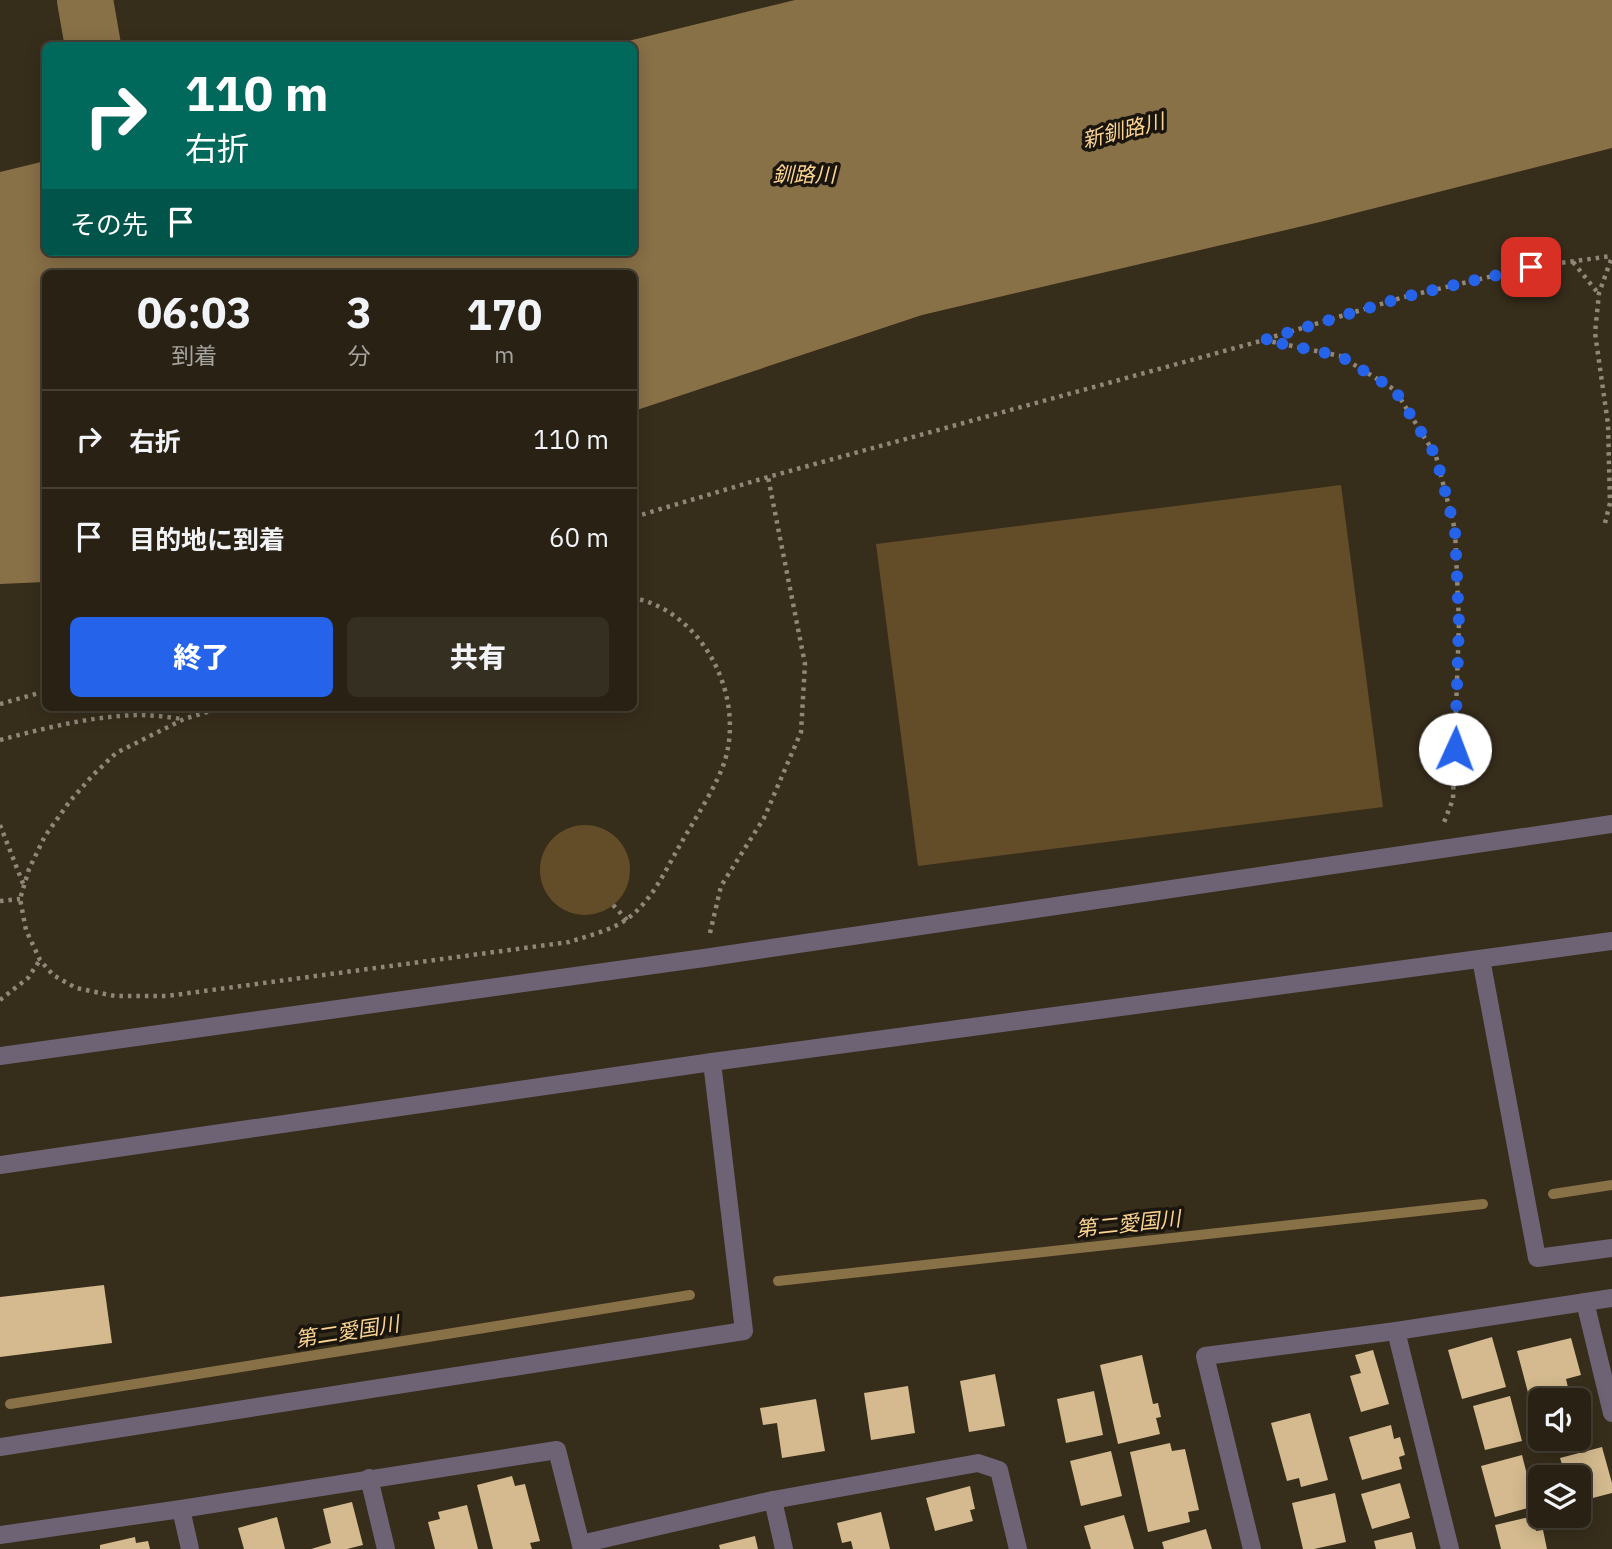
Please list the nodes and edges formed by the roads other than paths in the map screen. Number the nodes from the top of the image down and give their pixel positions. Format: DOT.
graph roads {
  1 [pos="1612,824"];
  2 [pos="1612,941"];
  3 [pos="1481,959"];
  4 [pos="0,1056"];
  5 [pos="712,1062"];
  6 [pos="0,1165"];
  7 [pos="1612,1248"];
  8 [pos="1612,1298"];
  9 [pos="1585,1302"];
  10 [pos="1396,1331"];
  11 [pos="1612,1413"];
  12 [pos="0,1447"];
  13 [pos="369,1478"];
  14 [pos="773,1500"];
  15 [pos="181,1510"];
  16 [pos="0,1535"];
  17 [pos="581,1546"];
  18 [pos="190,1549"];
  19 [pos="386,1549"];
  20 [pos="784,1549"];
  21 [pos="1018,1549"];
  22 [pos="1252,1549"];
  23 [pos="1450,1549"];
  1 -- 4 [label="street"];
  2 -- 3 [label="street"];
  3 -- 5 [label="street"];
  3 -- 7 [label="street"];
  5 -- 6 [label="street"];
  5 -- 12 [label="street"];
  8 -- 9 [label="street"];
  9 -- 10 [label="street"];
  9 -- 11 [label="street"];
  10 -- 22 [label="street"];
  10 -- 23 [label="street"];
  13 -- 15 [label="street"];
  13 -- 17 [label="street"];
  13 -- 19 [label="street"];
  14 -- 17 [label="street"];
  14 -- 20 [label="street"];
  14 -- 21 [label="street"];
  15 -- 16 [label="street"];
  15 -- 18 [label="street"];
}
